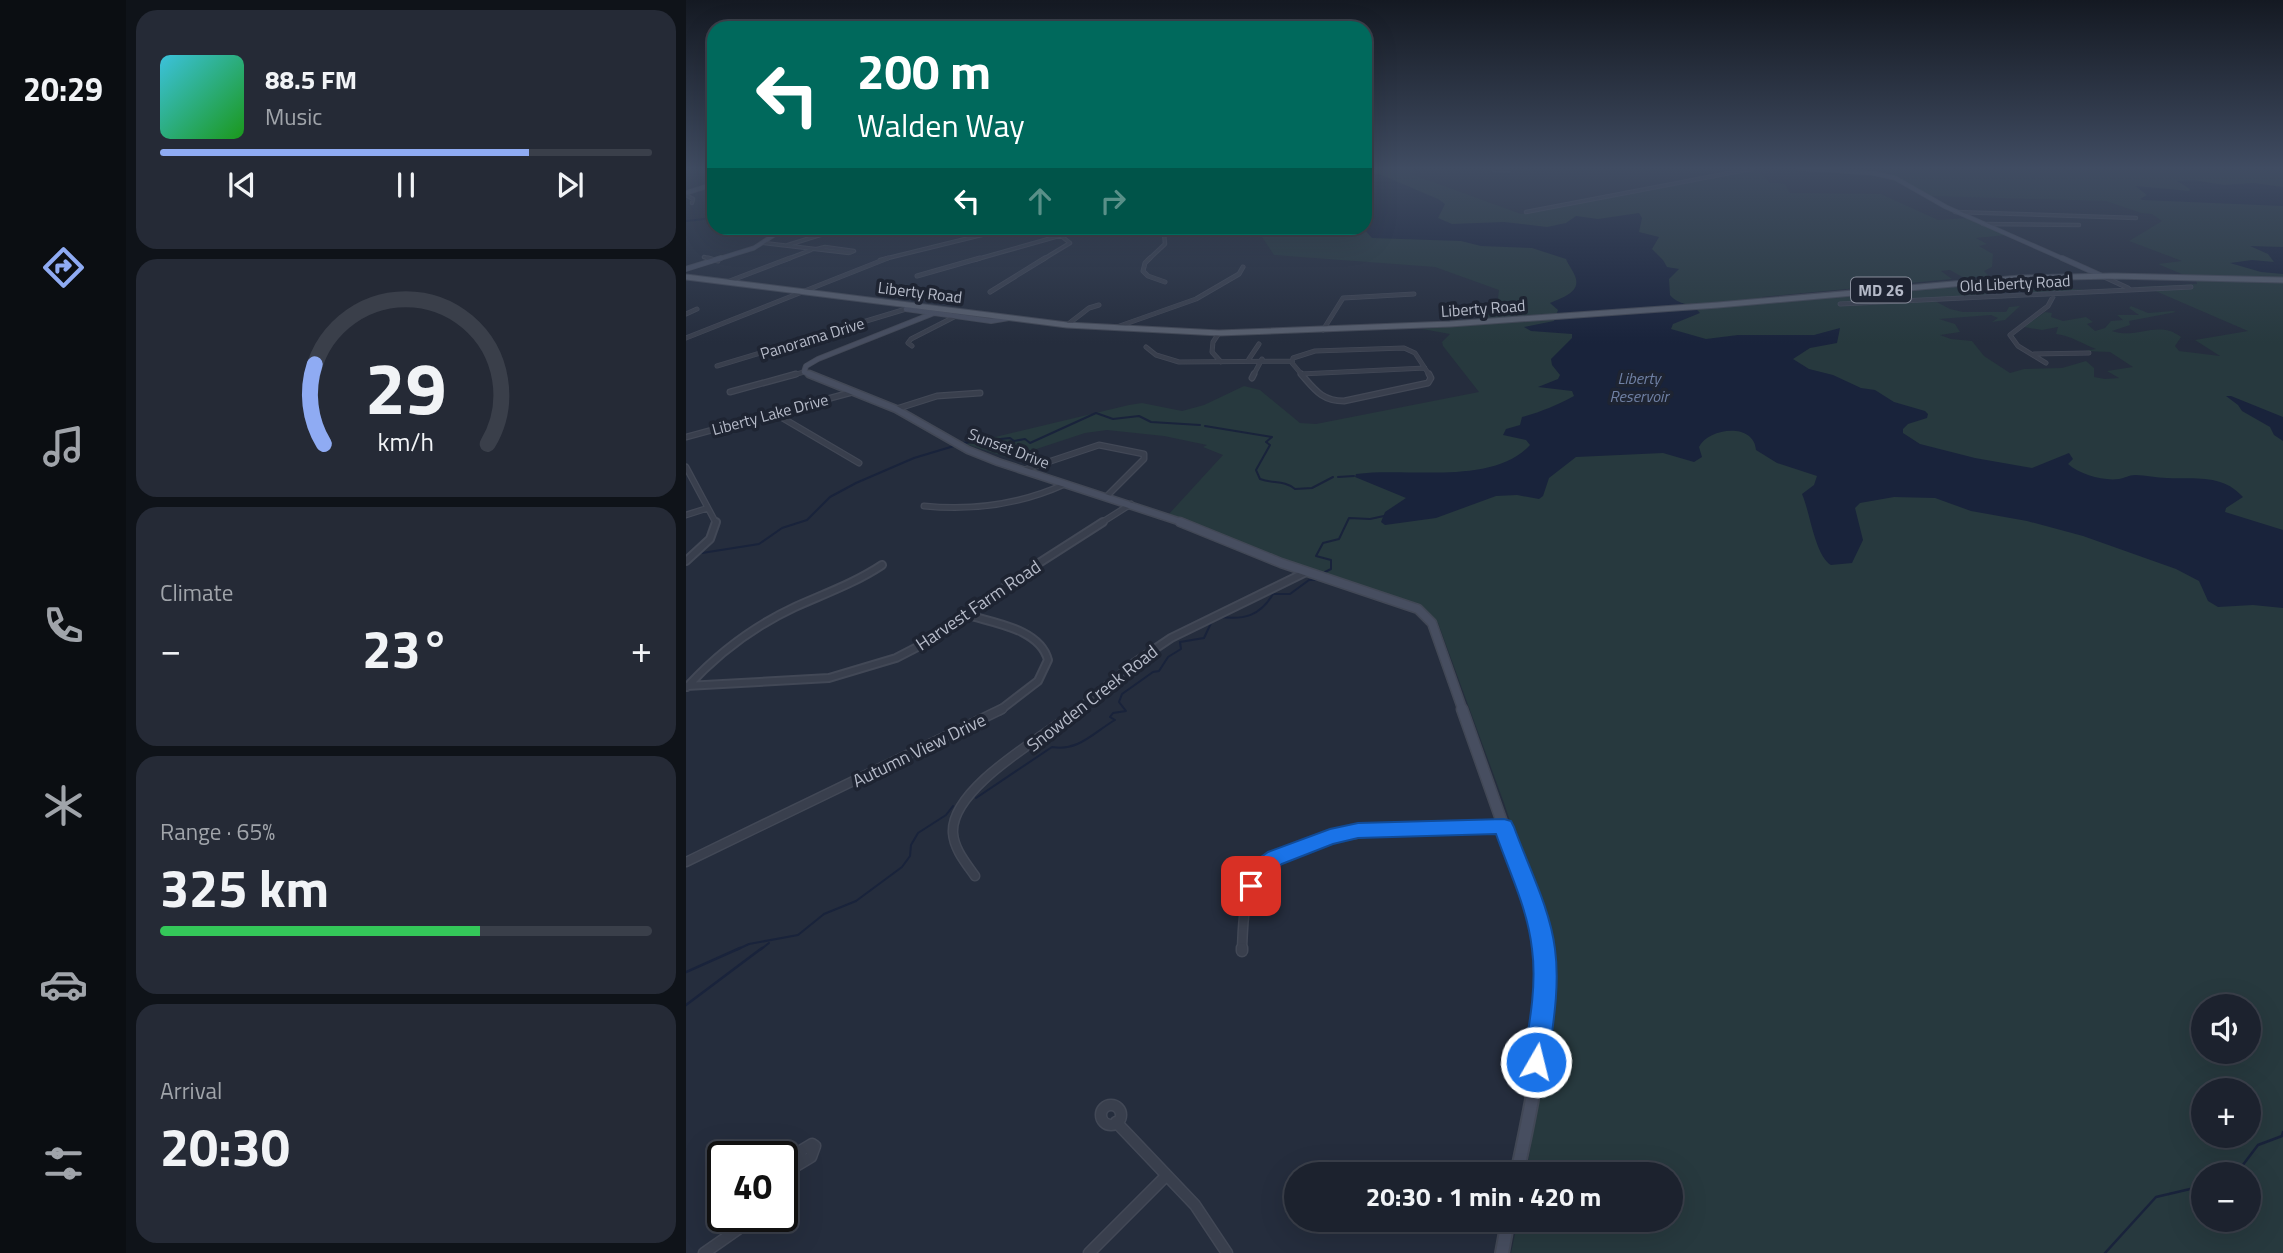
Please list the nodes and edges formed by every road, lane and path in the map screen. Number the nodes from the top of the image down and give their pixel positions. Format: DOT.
graph roads {
  1 [pos="1989,226"];
  2 [pos="775,235"];
  3 [pos="820,235"];
  4 [pos="982,235"];
  5 [pos="1060,235"];
  6 [pos="1164,235"];
  7 [pos="764,243"];
  8 [pos="787,245"];
  9 [pos="816,249"];
  10 [pos="704,257"];
  11 [pos="718,261"];
  12 [pos="1244,267"];
  13 [pos="686,269"];
  14 [pos="917,276"];
  15 [pos="2102,276"];
  16 [pos="686,277"];
  17 [pos="2283,280"];
  18 [pos="727,282"];
  19 [pos="1166,282"];
  20 [pos="2191,286"];
  21 [pos="2130,289"];
  22 [pos="801,290"];
  23 [pos="990,292"];
  24 [pos="2055,293"];
  25 [pos="1414,294"];
  26 [pos="1840,304"];
  27 [pos="915,305"];
  28 [pos="1099,305"];
  29 [pos="697,309"];
  30 [pos="906,309"];
  31 [pos="933,313"];
  32 [pos="686,314"];
  33 [pos="956,316"];
  34 [pos="1009,318"];
  35 [pos="1067,325"];
  36 [pos="1113,329"];
  37 [pos="1323,330"];
  38 [pos="1219,333"];
  39 [pos="686,338"];
  40 [pos="1259,344"];
  41 [pos="912,346"];
  42 [pos="1146,346"];
  43 [pos="2089,353"];
  44 [pos="2032,354"];
  45 [pos="1249,358"];
  46 [pos="1262,359"];
  47 [pos="1292,359"];
  48 [pos="1220,361"];
  49 [pos="2046,363"];
  50 [pos="717,366"];
  51 [pos="1425,368"];
  52 [pos="804,372"];
  53 [pos="1301,374"];
  54 [pos="1252,378"];
  55 [pos="730,391"];
  56 [pos="853,391"];
  57 [pos="980,393"];
  58 [pos="896,408"];
  59 [pos="774,413"];
  60 [pos="686,437"];
  61 [pos="859,463"];
  62 [pos="686,467"];
  63 [pos="1024,470"];
  64 [pos="1065,484"];
  65 [pos="1108,495"];
  66 [pos="1132,504"];
  67 [pos="923,506"];
  68 [pos="708,508"];
  69 [pos="686,515"];
  70 [pos="686,562"];
  71 [pos="882,565"];
  72 [pos="1306,572"];
  73 [pos="968,615"];
  74 [pos="686,687"];
  75 [pos="1504,827"];
  76 [pos="686,862"];
  77 [pos="975,876"];
  78 [pos="1242,951"];
  79 [pos="1116,1122"];
  80 [pos="1519,1162"];
  81 [pos="1166,1176"];
  82 [pos="734,1232"];
  83 [pos="1506,1232"];
  84 [pos="704,1253"];
  85 [pos="1089,1253"];
  86 [pos="1227,1253"];
  87 [pos="1502,1253"];
  1 -- 15 [label="street"];
  2 -- 7 [label="street"];
  3 -- 8 [label="street"];
  4 -- 22 [label="street"];
  5 -- 14 [label="street"];
  5 -- 23 [label="street"];
  6 -- 19 [label="street"];
  7 -- 8 [label="street"];
  7 -- 11 [label="street"];
  8 -- 9 [label="street"];
  9 -- 9 [label="street"];
  9 -- 18 [label="street"];
  10 -- 11 [label="street"];
  11 -- 13 [label="street"];
  12 -- 36 [label="street"];
  15 -- 17 [label="main road, Liberty Road / MD 26"];
  15 -- 21 [label="street"];
  15 -- 37 [label="main road, Liberty Road / MD 26"];
  16 -- 18 [label="main road, Liberty Road / MD 26"];
  18 -- 22 [label="main road, Liberty Road / MD 26"];
  20 -- 21 [label="street, Old Liberty Road"];
  21 -- 24 [label="street, Old Liberty Road"];
  22 -- 27 [label="main road, Liberty Road / MD 26"];
  22 -- 39 [label="street"];
  24 -- 26 [label="street, Old Liberty Road"];
  24 -- 44 [label="street"];
  25 -- 37 [label="street"];
  27 -- 30 [label="street"];
  27 -- 34 [label="main road, Liberty Road / MD 26"];
  28 -- 35 [label="street"];
  29 -- 32 [label="street"];
  30 -- 31 [label="street"];
  30 -- 50 [label="street, Panorama Drive"];
  31 -- 33 [label="street"];
  31 -- 52 [label="street"];
  33 -- 34 [label="street"];
  33 -- 41 [label="street"];
  34 -- 35 [label="main road, Liberty Road / MD 26"];
  35 -- 36 [label="main road, Liberty Road / MD 26"];
  36 -- 38 [label="main road, Liberty Road / MD 26"];
  37 -- 38 [label="main road, Liberty Road / MD 26"];
  38 -- 48 [label="street"];
  40 -- 45 [label="street"];
  42 -- 48 [label="street"];
  43 -- 44 [label="street"];
  44 -- 49 [label="street"];
  45 -- 46 [label="street"];
  45 -- 48 [label="street"];
  46 -- 47 [label="street"];
  46 -- 54 [label="street"];
  47 -- 51 [label="street"];
  47 -- 53 [label="street"];
  51 -- 53 [label="street"];
  51 -- 53 [label="street"];
  52 -- 55 [label="street"];
  52 -- 56 [label="street, Sunset Drive"];
  56 -- 58 [label="street, Sunset Drive"];
  56 -- 59 [label="street, Liberty Lake Drive"];
  57 -- 58 [label="street"];
  58 -- 63 [label="street, Sunset Drive"];
  59 -- 60 [label="street, Liberty Lake Drive"];
  59 -- 61 [label="street"];
  62 -- 68 [label="street"];
  63 -- 64 [label="street, Sunset Drive"];
  63 -- 65 [label="street"];
  64 -- 65 [label="street, Sunset Drive"];
  64 -- 67 [label="street"];
  65 -- 66 [label="street, Sunset Drive"];
  66 -- 72 [label="street, Sunset Drive"];
  66 -- 73 [label="street, Harvest Farm Road"];
  68 -- 69 [label="street"];
  68 -- 70 [label="street"];
  71 -- 74 [label="street"];
  72 -- 75 [label="street, Sunset Drive"];
  72 -- 77 [label="street, Snowden Creek Road"];
  73 -- 74 [label="street, Harvest Farm Road"];
  73 -- 76 [label="street, Autumn View Drive"];
  75 -- 78 [label="street"];
  75 -- 80 [label="street, Sunset Drive"];
  79 -- 81 [label="street"];
  81 -- 85 [label="street"];
  81 -- 86 [label="street"];
  82 -- 84 [label="street"];
  83 -- 87 [label="street"];
}
